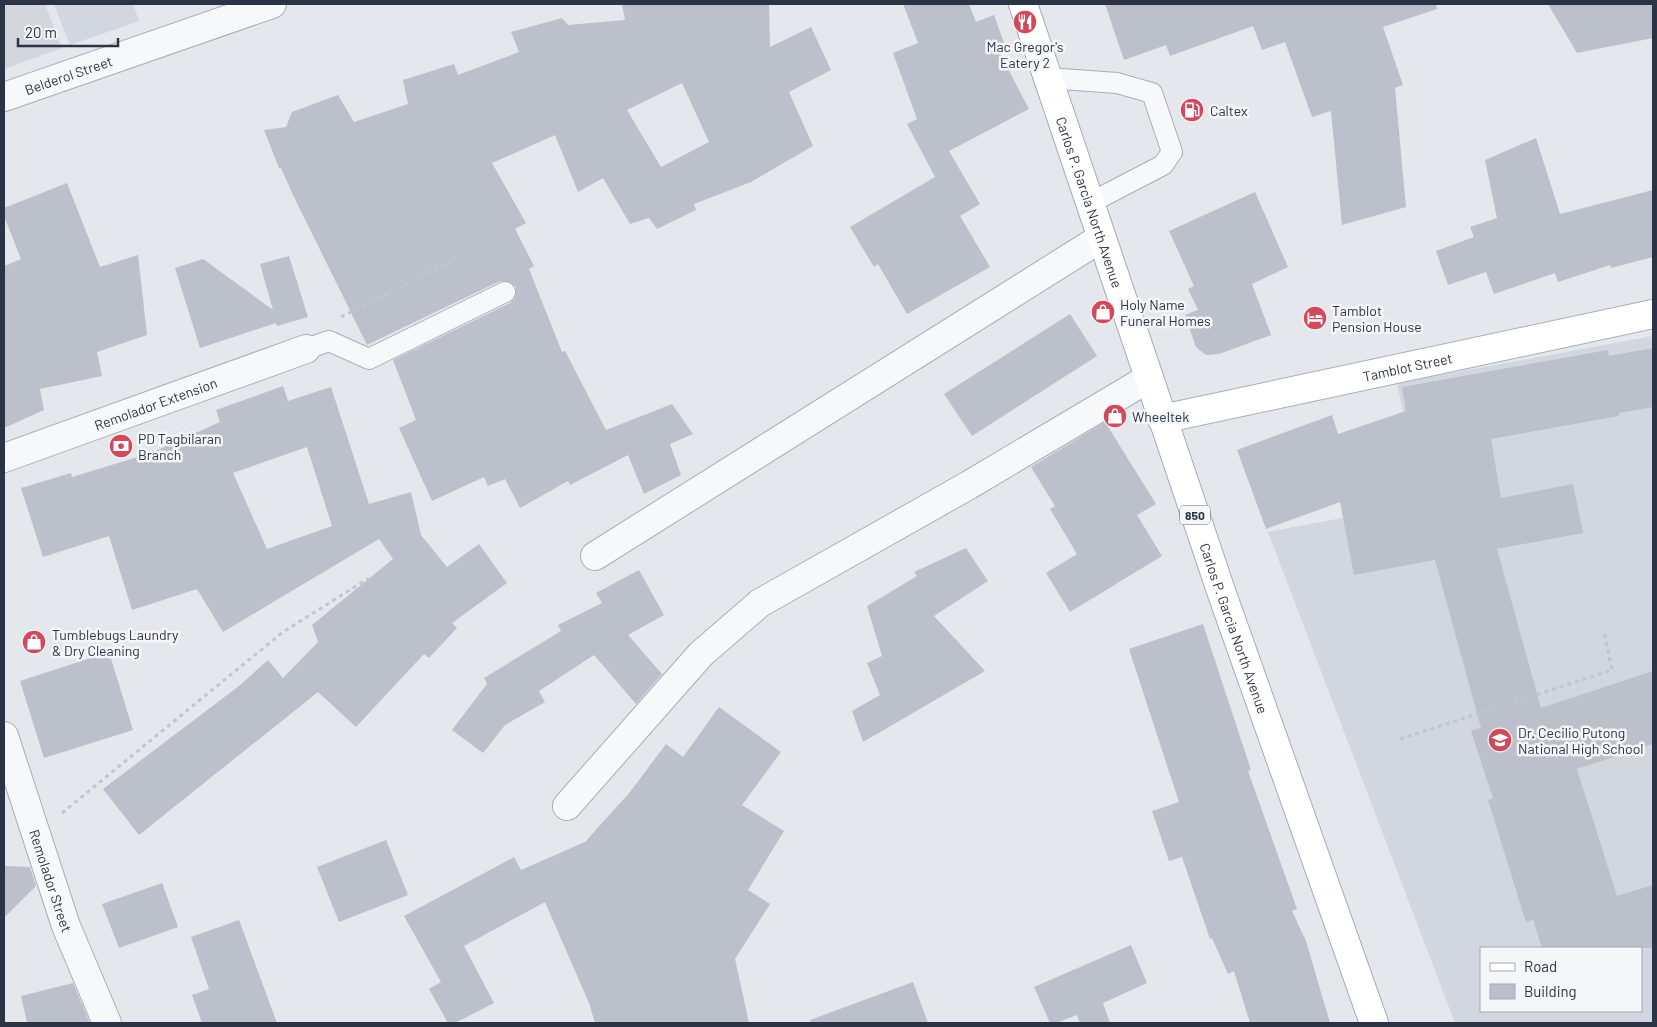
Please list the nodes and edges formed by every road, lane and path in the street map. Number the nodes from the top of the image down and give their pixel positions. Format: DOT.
graph roads {
  1 [pos="272,4"];
  2 [pos="1023,4"];
  3 [pos="1048,78"];
  4 [pos="4,97"];
  5 [pos="1090,203"];
  6 [pos="1101,238"];
  7 [pos="470,252"];
  8 [pos="505,292"];
  9 [pos="1653,314"];
  10 [pos="318,345"];
  11 [pos="1149,378"];
  12 [pos="1162,419"];
  13 [pos="4,458"];
  14 [pos="595,556"];
  15 [pos="369,578"];
  16 [pos="1604,632"];
  17 [pos="4,736"];
  18 [pos="1400,739"];
  19 [pos="567,806"];
  20 [pos="36,834"];
  21 [pos="107,1023"];
  22 [pos="1374,1023"];
  1 -- 4 [label="street, Belderol Street"];
  2 -- 3 [label="main road, Carlos P. Garcia North Avenue / 850"];
  3 -- 5 [label="main road, Carlos P. Garcia North Avenue / 850"];
  3 -- 5 [label="lane"];
  5 -- 6 [label="main road, Carlos P. Garcia North Avenue / 850"];
  6 -- 11 [label="main road, Carlos P. Garcia North Avenue / 850"];
  6 -- 14 [label="street"];
  7 -- 10 [label="path"];
  8 -- 10 [label="lane"];
  9 -- 12 [label="main road, Tamblot Street"];
  10 -- 13 [label="street, Remolador Extension"];
  11 -- 12 [label="main road, Carlos P. Garcia North Avenue / 850"];
  11 -- 19 [label="street"];
  12 -- 22 [label="main road, Carlos P. Garcia North Avenue / 850"];
  15 -- 20 [label="path"];
  16 -- 18 [label="path"];
  17 -- 20 [label="street, Remolador Street"];
  20 -- 21 [label="street, Remolador Street"];
}
